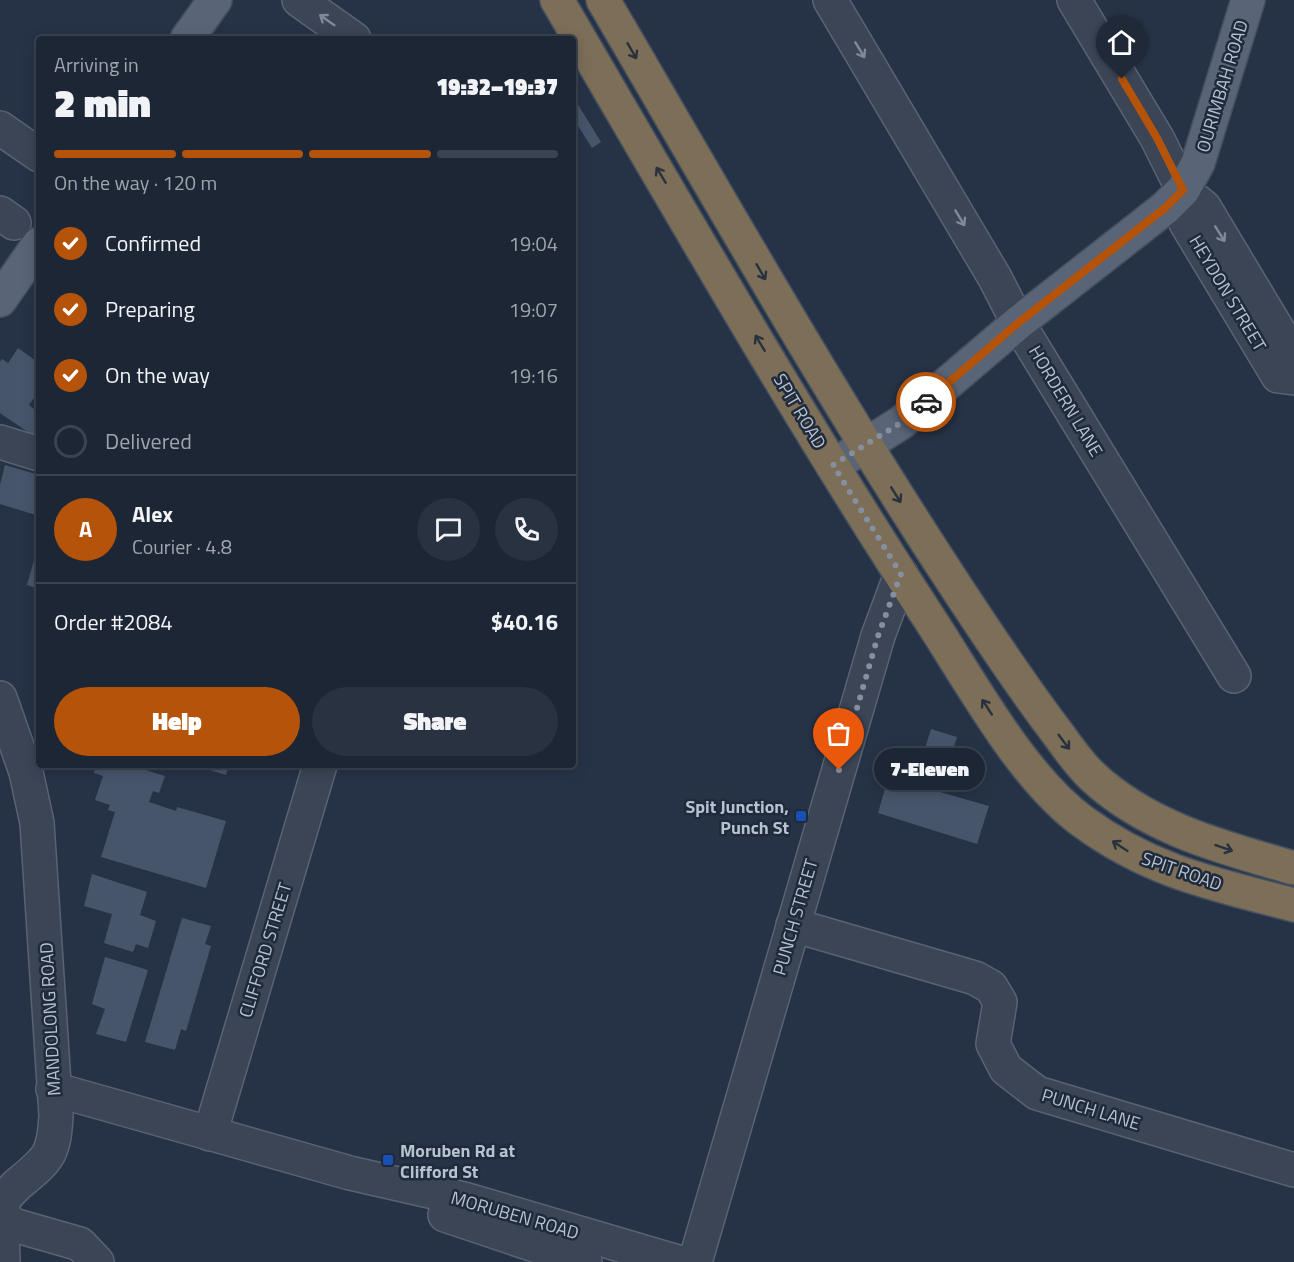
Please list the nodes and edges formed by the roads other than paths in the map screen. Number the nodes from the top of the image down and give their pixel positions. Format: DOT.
graph roads {
  1 [pos="215,0"];
  2 [pos="299,0"];
  3 [pos="557,0"];
  4 [pos="603,0"];
  5 [pos="830,0"];
  6 [pos="1074,0"];
  7 [pos="1248,0"];
  8 [pos="189,36"];
  9 [pos="350,36"];
  10 [pos="0,128"];
  11 [pos="36,153"];
  12 [pos="1183,190"];
  13 [pos="36,248"];
  14 [pos="0,300"];
  15 [pos="1018,323"];
  16 [pos="1294,357"];
  17 [pos="1294,378"];
  18 [pos="0,442"];
  19 [pos="866,445"];
  20 [pos="36,453"];
  21 [pos="833,465"];
  22 [pos="901,574"];
  23 [pos="1234,676"];
  24 [pos="2,709"];
  25 [pos="319,768"];
  26 [pos="1294,868"];
  27 [pos="1294,905"];
  28 [pos="793,925"];
  29 [pos="53,1089"];
  30 [pos="210,1134"];
  31 [pos="1294,1170"];
  32 [pos="350,1173"];
  33 [pos="1,1210"];
  34 [pos="3,1262"];
  35 [pos="97,1262"];
  36 [pos="585,1262"];
  37 [pos="678,1262"];
  38 [pos="695,1262"];
  1 -- 8 [label="main road"];
  9 -- 2 [label="street, one-way"];
  21 -- 3 [label="highway, SPIT ROAD, one-way"];
  4 -- 19 [label="highway, SPIT ROAD, one-way"];
  5 -- 15 [label="street, HORDERN LANE, one-way"];
  6 -- 12 [label="street, HEYDON STREET"];
  7 -- 12 [label="main road, OURIMBAH ROAD"];
  10 -- 11 [label="street"];
  12 -- 15 [label="main road, OURIMBAH ROAD"];
  12 -- 16 [label="street, HEYDON STREET, one-way"];
  12 -- 17 [label="street, HEYDON STREET"];
  13 -- 14 [label="main road"];
  15 -- 19 [label="main road, OURIMBAH ROAD"];
  15 -- 23 [label="street, HORDERN LANE"];
  18 -- 20 [label="street"];
  19 -- 21 [label="main road, OURIMBAH ROAD"];
  19 -- 26 [label="highway, SPIT ROAD, one-way"];
  21 -- 22 [label="highway, SPIT ROAD"];
  27 -- 22 [label="highway, SPIT ROAD, one-way"];
  22 -- 28 [label="street, PUNCH STREET"];
  24 -- 29 [label="street, MANDOLONG ROAD"];
  25 -- 30 [label="street, CLIFFORD STREET"];
  28 -- 31 [label="street, PUNCH LANE"];
  28 -- 38 [label="street, PUNCH STREET"];
  29 -- 30 [label="street, MORUBEN ROAD"];
  29 -- 33 [label="street, MANDOLONG ROAD"];
  30 -- 32 [label="street, MORUBEN ROAD"];
  32 -- 36 [label="street, MORUBEN ROAD"];
  32 -- 37 [label="street, MORUBEN ROAD"];
  33 -- 34 [label="street"];
  33 -- 35 [label="street"];
}
